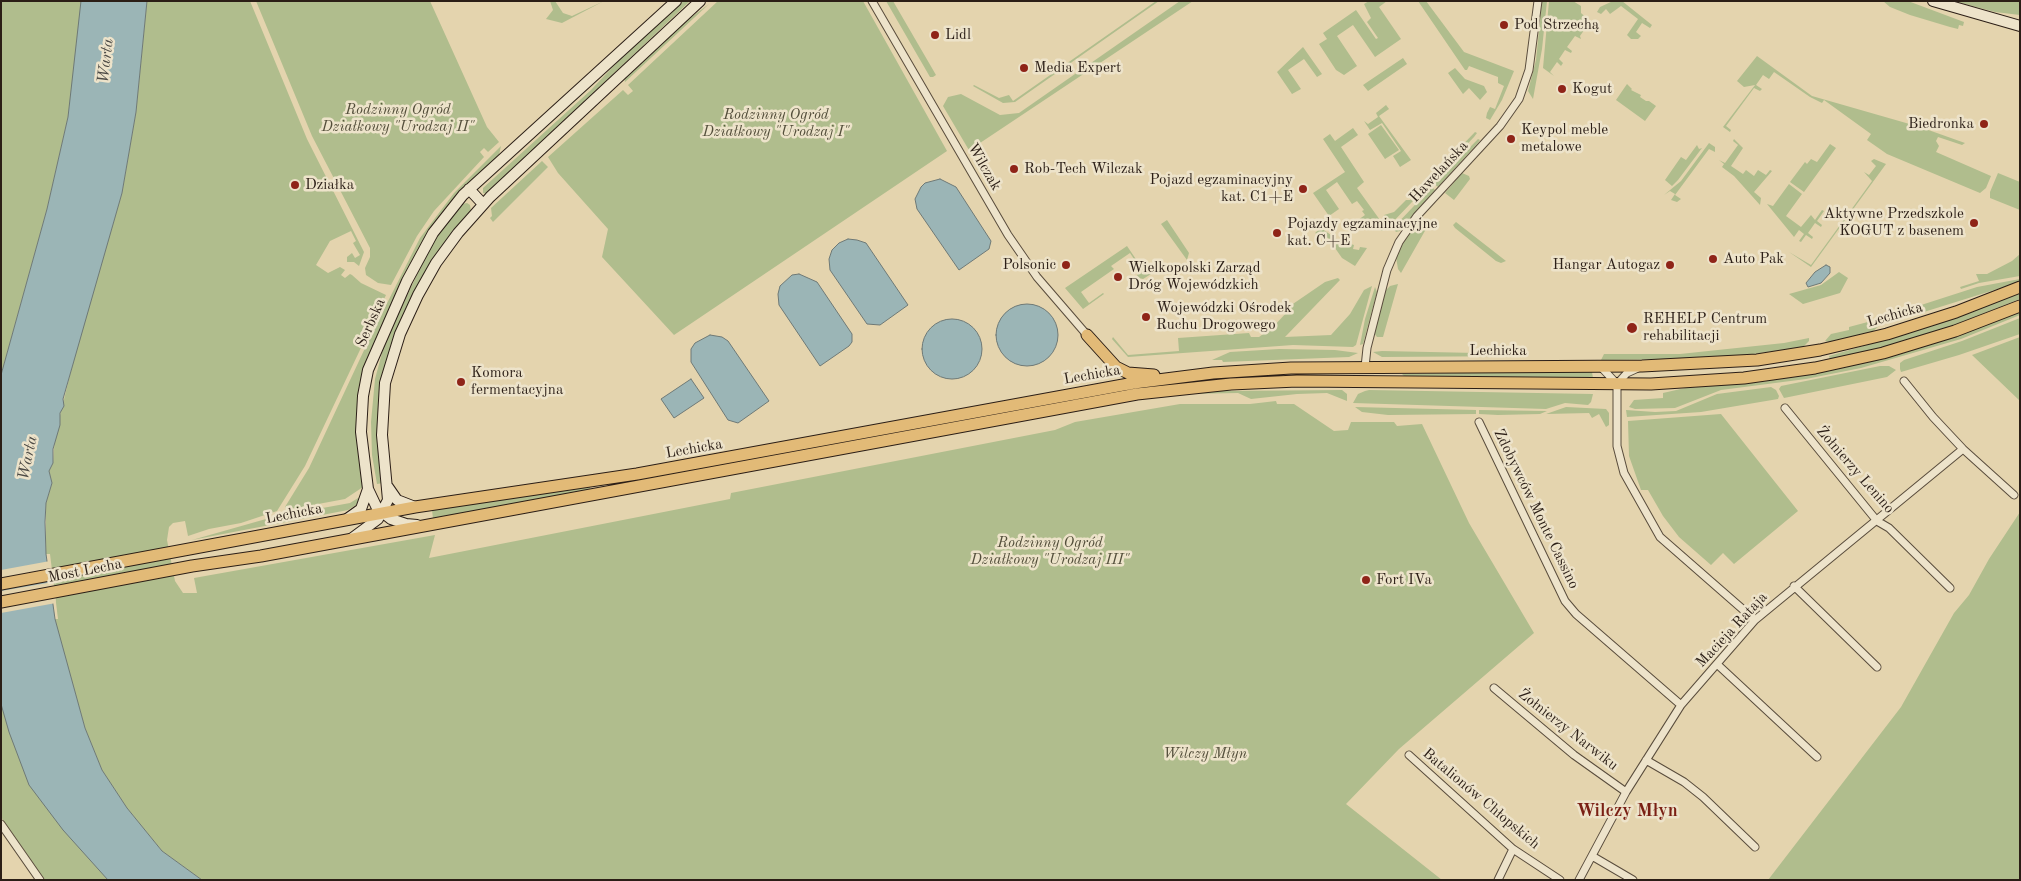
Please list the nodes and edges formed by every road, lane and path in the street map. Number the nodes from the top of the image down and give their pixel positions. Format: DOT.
graph roads {
  1 [pos="676,1"];
  2 [pos="700,1"];
  3 [pos="872,1"];
  4 [pos="1538,1"];
  5 [pos="1933,1"];
  6 [pos="2002,20"];
  7 [pos="2020,20"];
  8 [pos="2020,26"];
  9 [pos="469,189"];
  10 [pos="484,204"];
  11 [pos="2020,288"];
  12 [pos="2020,306"];
  13 [pos="1087,335"];
  14 [pos="1599,366"];
  15 [pos="1642,366"];
  16 [pos="1365,367"];
  17 [pos="1200,374"];
  18 [pos="1904,381"];
  19 [pos="1617,384"];
  20 [pos="1785,408"];
  21 [pos="1479,422"];
  22 [pos="1963,448"];
  23 [pos="388,486"];
  24 [pos="368,489"];
  25 [pos="2014,495"];
  26 [pos="415,507"];
  27 [pos="382,514"];
  28 [pos="346,520"];
  29 [pos="1877,521"];
  30 [pos="430,525"];
  31 [pos="349,540"];
  32 [pos="172,552"];
  33 [pos="175,570"];
  34 [pos="1,584"];
  35 [pos="1794,586"];
  36 [pos="1950,588"];
  37 [pos="1,602"];
  38 [pos="1756,620"];
  39 [pos="1718,665"];
  40 [pos="1877,667"];
  41 [pos="1494,688"];
  42 [pos="1682,705"];
  43 [pos="1409,756"];
  44 [pos="1817,757"];
  45 [pos="1646,760"];
  46 [pos="1626,792"];
  47 [pos="1,824"];
  48 [pos="1755,847"];
  49 [pos="1513,848"];
  50 [pos="1592,856"];
  51 [pos="40,880"];
  52 [pos="1498,880"];
  53 [pos="1560,880"];
  54 [pos="1579,880"];
  55 [pos="1633,880"];
  1 -- 9 [label="street, Serbska"];
  2 -- 10 [label="street, Serbska"];
  3 -- 13 [label="street, Wilczak"];
  4 -- 16 [label="street, Hawelańska"];
  5 -- 6 [label="street"];
  6 -- 7 [label="street"];
  6 -- 8 [label="street"];
  9 -- 10 [label="street"];
  9 -- 24 [label="street, Serbska"];
  10 -- 23 [label="street, Serbska"];
  11 -- 15 [label="main road, Lechicka"];
  12 -- 19 [label="main road, Lechicka"];
  13 -- 17 [label="main road"];
  14 -- 15 [label="main road, Lechicka"];
  14 -- 16 [label="main road, Lechicka"];
  14 -- 19 [label="street"];
  15 -- 19 [label="street"];
  16 -- 17 [label="main road, Lechicka"];
  17 -- 26 [label="main road, Lechicka"];
  18 -- 22 [label="street"];
  19 -- 30 [label="main road, Lechicka"];
  19 -- 38 [label="street"];
  20 -- 29 [label="street, Żołnierzy Lenino"];
  21 -- 42 [label="street, Zdobywców Monte Cassino"];
  22 -- 25 [label="street"];
  22 -- 29 [label="street, Macieja Rataja"];
  23 -- 26 [label="street"];
  23 -- 27 [label="street, Serbska"];
  24 -- 27 [label="street, Serbska"];
  24 -- 28 [label="street, Serbska"];
  26 -- 27 [label="main road, Lechicka"];
  27 -- 28 [label="main road, Lechicka"];
  27 -- 30 [label="street"];
  27 -- 31 [label="street"];
  28 -- 32 [label="main road, Lechicka"];
  29 -- 35 [label="street, Macieja Rataja"];
  29 -- 36 [label="street, Żołnierzy Lenino"];
  30 -- 31 [label="main road, Lechicka"];
  31 -- 33 [label="main road, Lechicka"];
  32 -- 34 [label="main road, Most Lecha"];
  33 -- 37 [label="main road, Most Lecha"];
  35 -- 38 [label="street, Macieja Rataja"];
  35 -- 40 [label="street"];
  38 -- 39 [label="street, Macieja Rataja"];
  39 -- 42 [label="street, Macieja Rataja"];
  39 -- 44 [label="street"];
  41 -- 46 [label="street, Żołnierzy Narwiku"];
  42 -- 45 [label="street, Macieja Rataja"];
  43 -- 49 [label="street, Batalionów Chłopskich"];
  45 -- 46 [label="street, Macieja Rataja"];
  45 -- 48 [label="street"];
  46 -- 50 [label="street, Macieja Rataja"];
  47 -- 51 [label="street"];
  49 -- 52 [label="street"];
  49 -- 53 [label="street, Batalionów Chłopskich"];
  50 -- 54 [label="street, Macieja Rataja"];
  50 -- 55 [label="street"];
}
